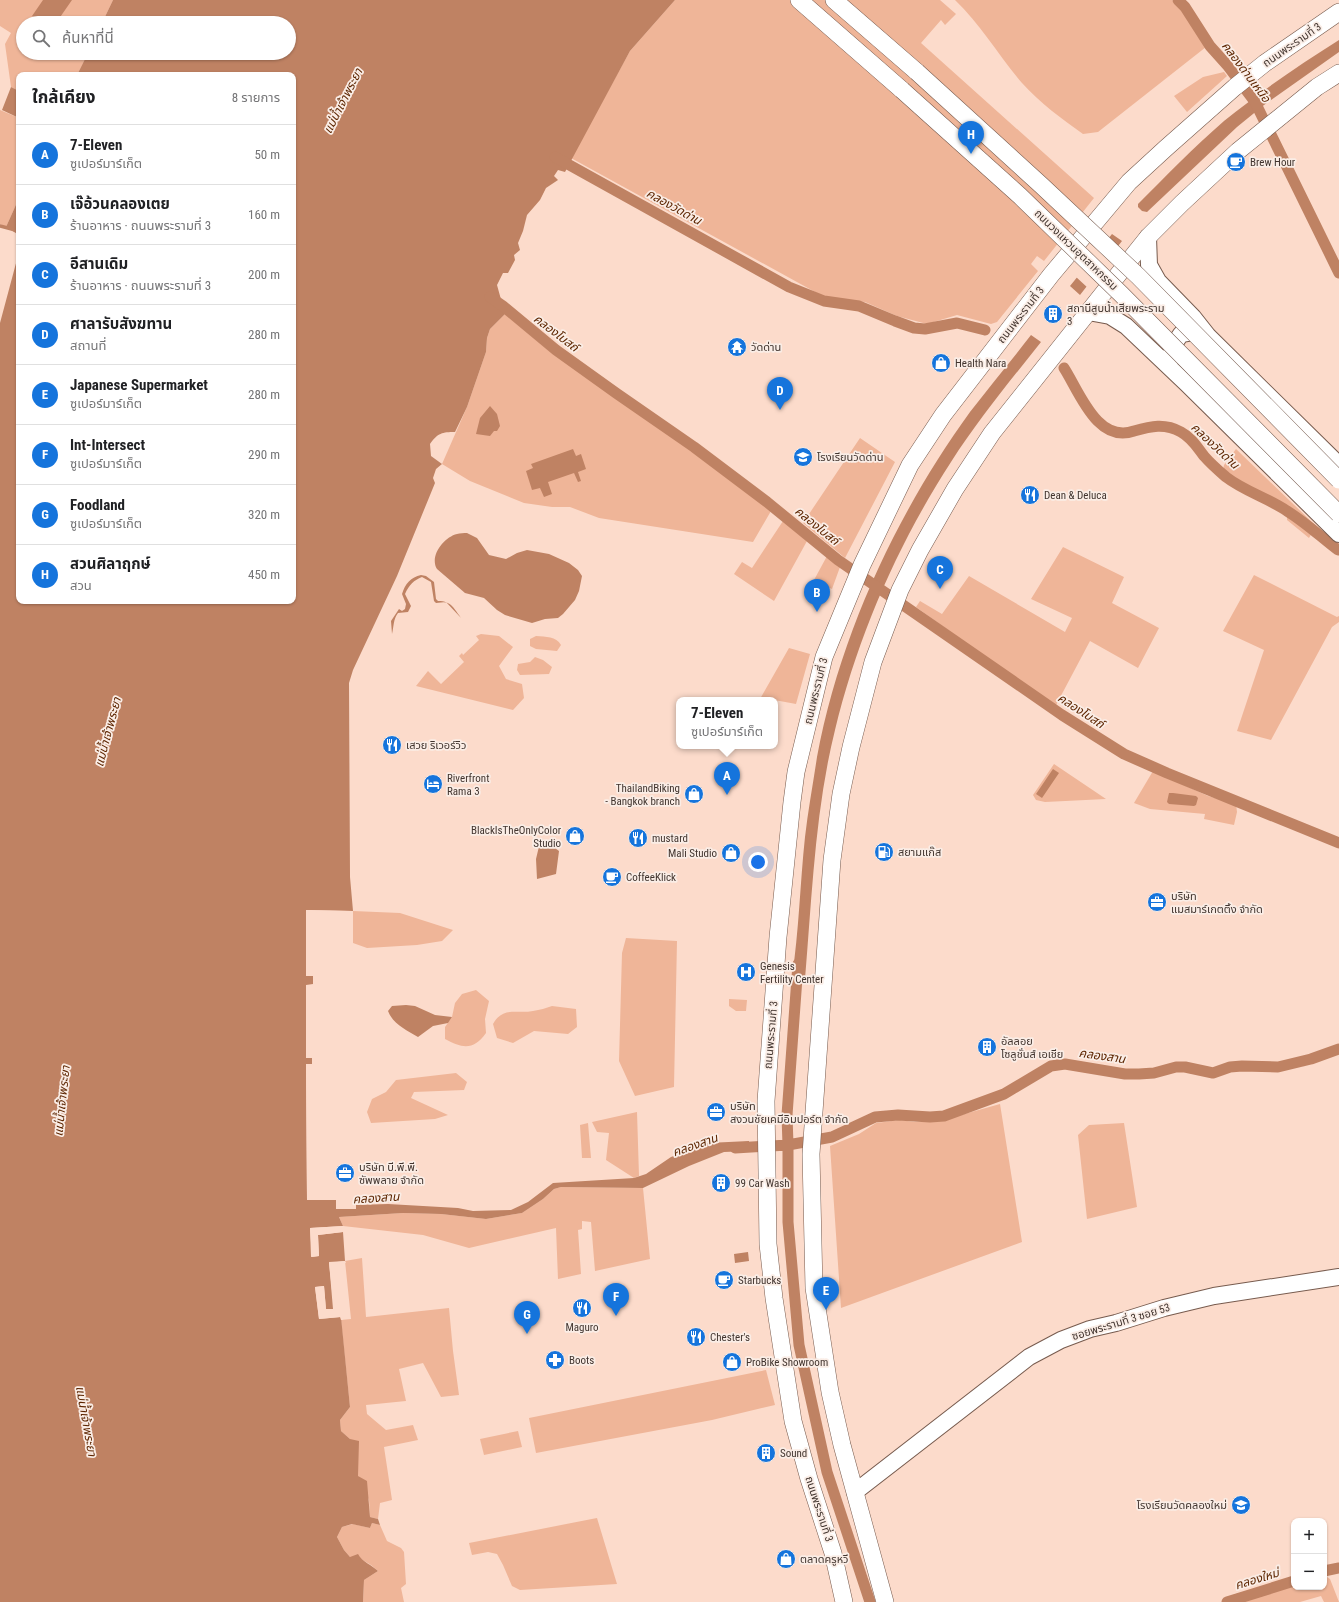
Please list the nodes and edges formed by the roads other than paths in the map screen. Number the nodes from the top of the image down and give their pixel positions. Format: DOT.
graph roads {
  1 [pos="799,0"];
  2 [pos="834,0"];
  3 [pos="1339,12"];
  4 [pos="1339,73"];
  5 [pos="1148,238"];
  6 [pos="1088,312"];
  7 [pos="1208,336"];
  8 [pos="1176,374"];
  9 [pos="1339,465"];
  10 [pos="1339,480"];
  11 [pos="1339,514"];
  12 [pos="1339,534"];
  13 [pos="1339,1277"];
  14 [pos="855,1492"];
  15 [pos="863,1523"];
  16 [pos="833,1553"];
  17 [pos="844,1602"];
  18 [pos="857,1602"];
  19 [pos="885,1602"];
  20 [pos="895,1602"];
  1 -- 11 [label="main road, ถนนวงแหวนอุตสาหกรรม, bridge"];
  2 -- 10 [label="main road, ถนนวงแหวนอุตสาหกรรม, bridge"];
  3 -- 16 [label="main road, ถนนพระรามที่ 3"];
  4 -- 5 [label="main road"];
  5 -- 6 [label="main road"];
  5 -- 7 [label="main road"];
  6 -- 8 [label="main road"];
  6 -- 14 [label="main road"];
  7 -- 8 [label="main road"];
  7 -- 9 [label="main road"];
  8 -- 12 [label="main road"];
  13 -- 14 [label="main road, ซอยพระรามที่ 3 ซอย 53"];
  14 -- 15 [label="main road"];
  15 -- 19 [label="main road"];
  15 -- 20 [label="main road"];
  16 -- 17 [label="main road, ถนนพระรามที่ 3"];
  16 -- 18 [label="main road, ถนนพระรามที่ 3"];
}
